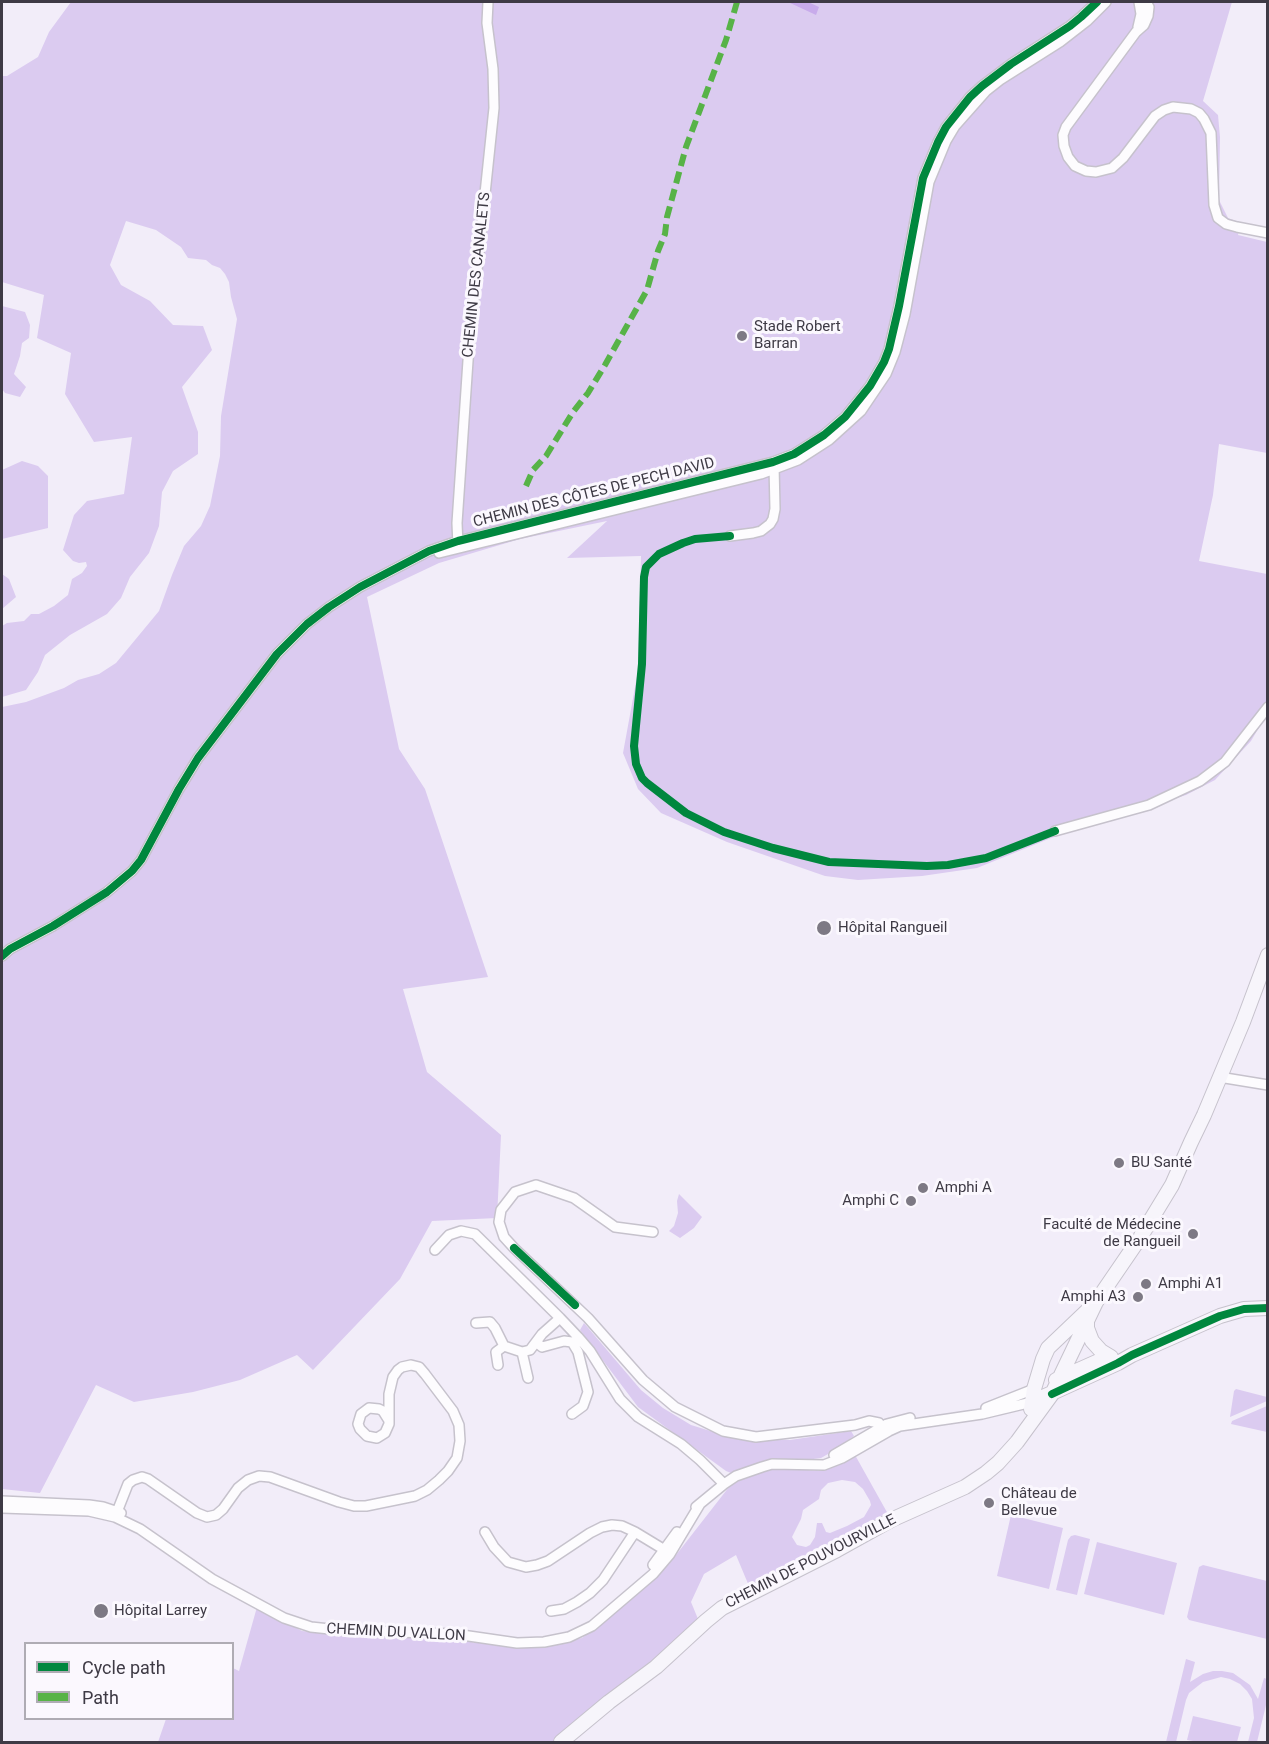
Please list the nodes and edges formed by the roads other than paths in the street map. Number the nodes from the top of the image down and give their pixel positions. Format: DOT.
graph roads {
  1 [pos="488,2"];
  2 [pos="1097,2"];
  3 [pos="1106,2"];
  4 [pos="1138,2"];
  5 [pos="1146,2"];
  6 [pos="1136,32"];
  7 [pos="1268,233"];
  8 [pos="774,466"];
  9 [pos="730,536"];
  10 [pos="458,545"];
  11 [pos="1268,707"];
  12 [pos="1055,831"];
  13 [pos="1268,955"];
  14 [pos="2,956"];
  15 [pos="1219,1077"];
  16 [pos="1268,1085"];
  17 [pos="653,1232"];
  18 [pos="435,1250"];
  19 [pos="1096,1302"];
  20 [pos="1268,1308"];
  21 [pos="560,1318"];
  22 [pos="1087,1320"];
  23 [pos="476,1323"];
  24 [pos="536,1342"];
  25 [pos="504,1346"];
  26 [pos="522,1352"];
  27 [pos="1132,1354"];
  28 [pos="1111,1357"];
  29 [pos="498,1365"];
  30 [pos="528,1378"];
  31 [pos="1059,1379"];
  32 [pos="389,1394"];
  33 [pos="1052,1394"];
  34 [pos="1033,1396"];
  35 [pos="374,1408"];
  36 [pos="572,1414"];
  37 [pos="388,1419"];
  38 [pos="1028,1426"];
  39 [pos="877,1433"];
  40 [pos="724,1484"];
  41 [pos="2,1501"];
  42 [pos="2,1508"];
  43 [pos="116,1514"];
  44 [pos="485,1532"];
  45 [pos="635,1532"];
  46 [pos="668,1552"];
  47 [pos="551,1611"];
  48 [pos="566,1740"];
  1 -- 10 [label="street, CHEMIN DES CANALETS"];
  2 -- 8 [label="street, CHEMIN DES CÔTES DE PECH DAVID"];
  3 -- 8 [label="street, CHEMIN DES CÔTES DE PECH DAVID"];
  4 -- 6 [label="street"];
  5 -- 6 [label="street"];
  6 -- 7 [label="street"];
  8 -- 9 [label="street"];
  8 -- 10 [label="street, CHEMIN DES CÔTES DE PECH DAVID"];
  10 -- 14 [label="street, CHEMIN DES CÔTES DE PECH DAVID"];
  11 -- 12 [label="street"];
  13 -- 15 [label="street"];
  15 -- 16 [label="street"];
  15 -- 19 [label="street"];
  17 -- 39 [label="street"];
  18 -- 21 [label="street"];
  19 -- 22 [label="street, CHEMIN DE POUVOURVILLE"];
  19 -- 34 [label="street, CHEMIN DE POUVOURVILLE"];
  20 -- 27 [label="street"];
  21 -- 24 [label="street"];
  21 -- 40 [label="street"];
  22 -- 28 [label="street"];
  22 -- 31 [label="street, CHEMIN DE POUVOURVILLE"];
  23 -- 25 [label="street"];
  24 -- 26 [label="street"];
  24 -- 36 [label="street"];
  25 -- 26 [label="street"];
  25 -- 29 [label="street"];
  26 -- 30 [label="street"];
  27 -- 28 [label="street"];
  27 -- 33 [label="street"];
  28 -- 31 [label="street"];
  31 -- 33 [label="street, CHEMIN DE POUVOURVILLE"];
  31 -- 34 [label="street"];
  32 -- 35 [label="street"];
  32 -- 37 [label="street"];
  32 -- 43 [label="street"];
  33 -- 34 [label="street"];
  33 -- 38 [label="street, CHEMIN DE POUVOURVILLE"];
  34 -- 38 [label="street, CHEMIN DE POUVOURVILLE"];
  34 -- 39 [label="street, CHEMIN DU VALLON"];
  35 -- 37 [label="street"];
  35 -- 37 [label="street"];
  38 -- 48 [label="street, CHEMIN DE POUVOURVILLE"];
  39 -- 40 [label="street, CHEMIN DU VALLON"];
  40 -- 46 [label="street, CHEMIN DU VALLON"];
  41 -- 43 [label="street, CHEMIN DU VALLON"];
  42 -- 43 [label="street, CHEMIN DU VALLON"];
  43 -- 46 [label="street, CHEMIN DU VALLON"];
  44 -- 45 [label="street"];
  45 -- 46 [label="street"];
  45 -- 47 [label="street"];
}
